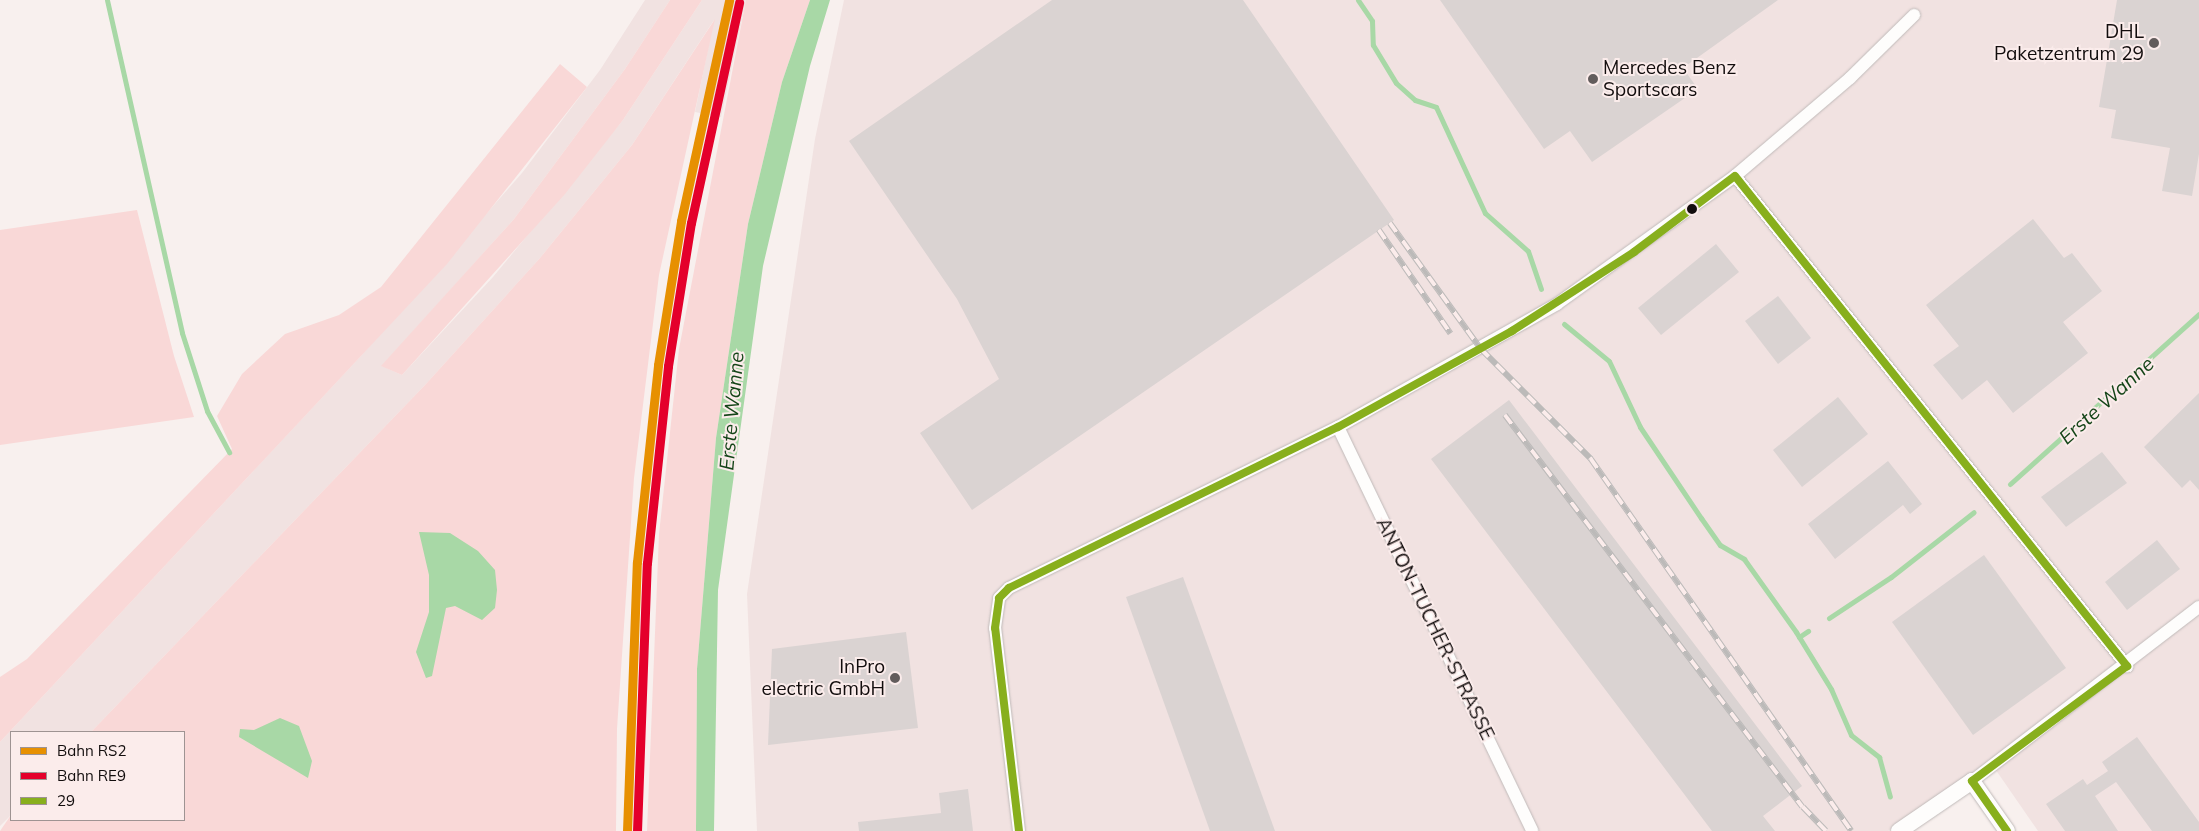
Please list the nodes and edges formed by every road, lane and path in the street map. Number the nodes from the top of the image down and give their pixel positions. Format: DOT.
graph roads {
  1 [pos="1914,15"];
  2 [pos="1735,176"];
  3 [pos="1338,427"];
  4 [pos="2199,607"];
  5 [pos="2126,666"];
  6 [pos="1972,781"];
  7 [pos="1019,831"];
  8 [pos="1532,831"];
  9 [pos="1899,831"];
  10 [pos="2007,831"];
  1 -- 2 [label="street"];
  2 -- 3 [label="street"];
  2 -- 5 [label="street"];
  3 -- 7 [label="street"];
  3 -- 8 [label="street, ANTON-TUCHER-STRASSE"];
  4 -- 5 [label="street"];
  5 -- 6 [label="street"];
  6 -- 9 [label="street"];
  6 -- 10 [label="street"];
}
